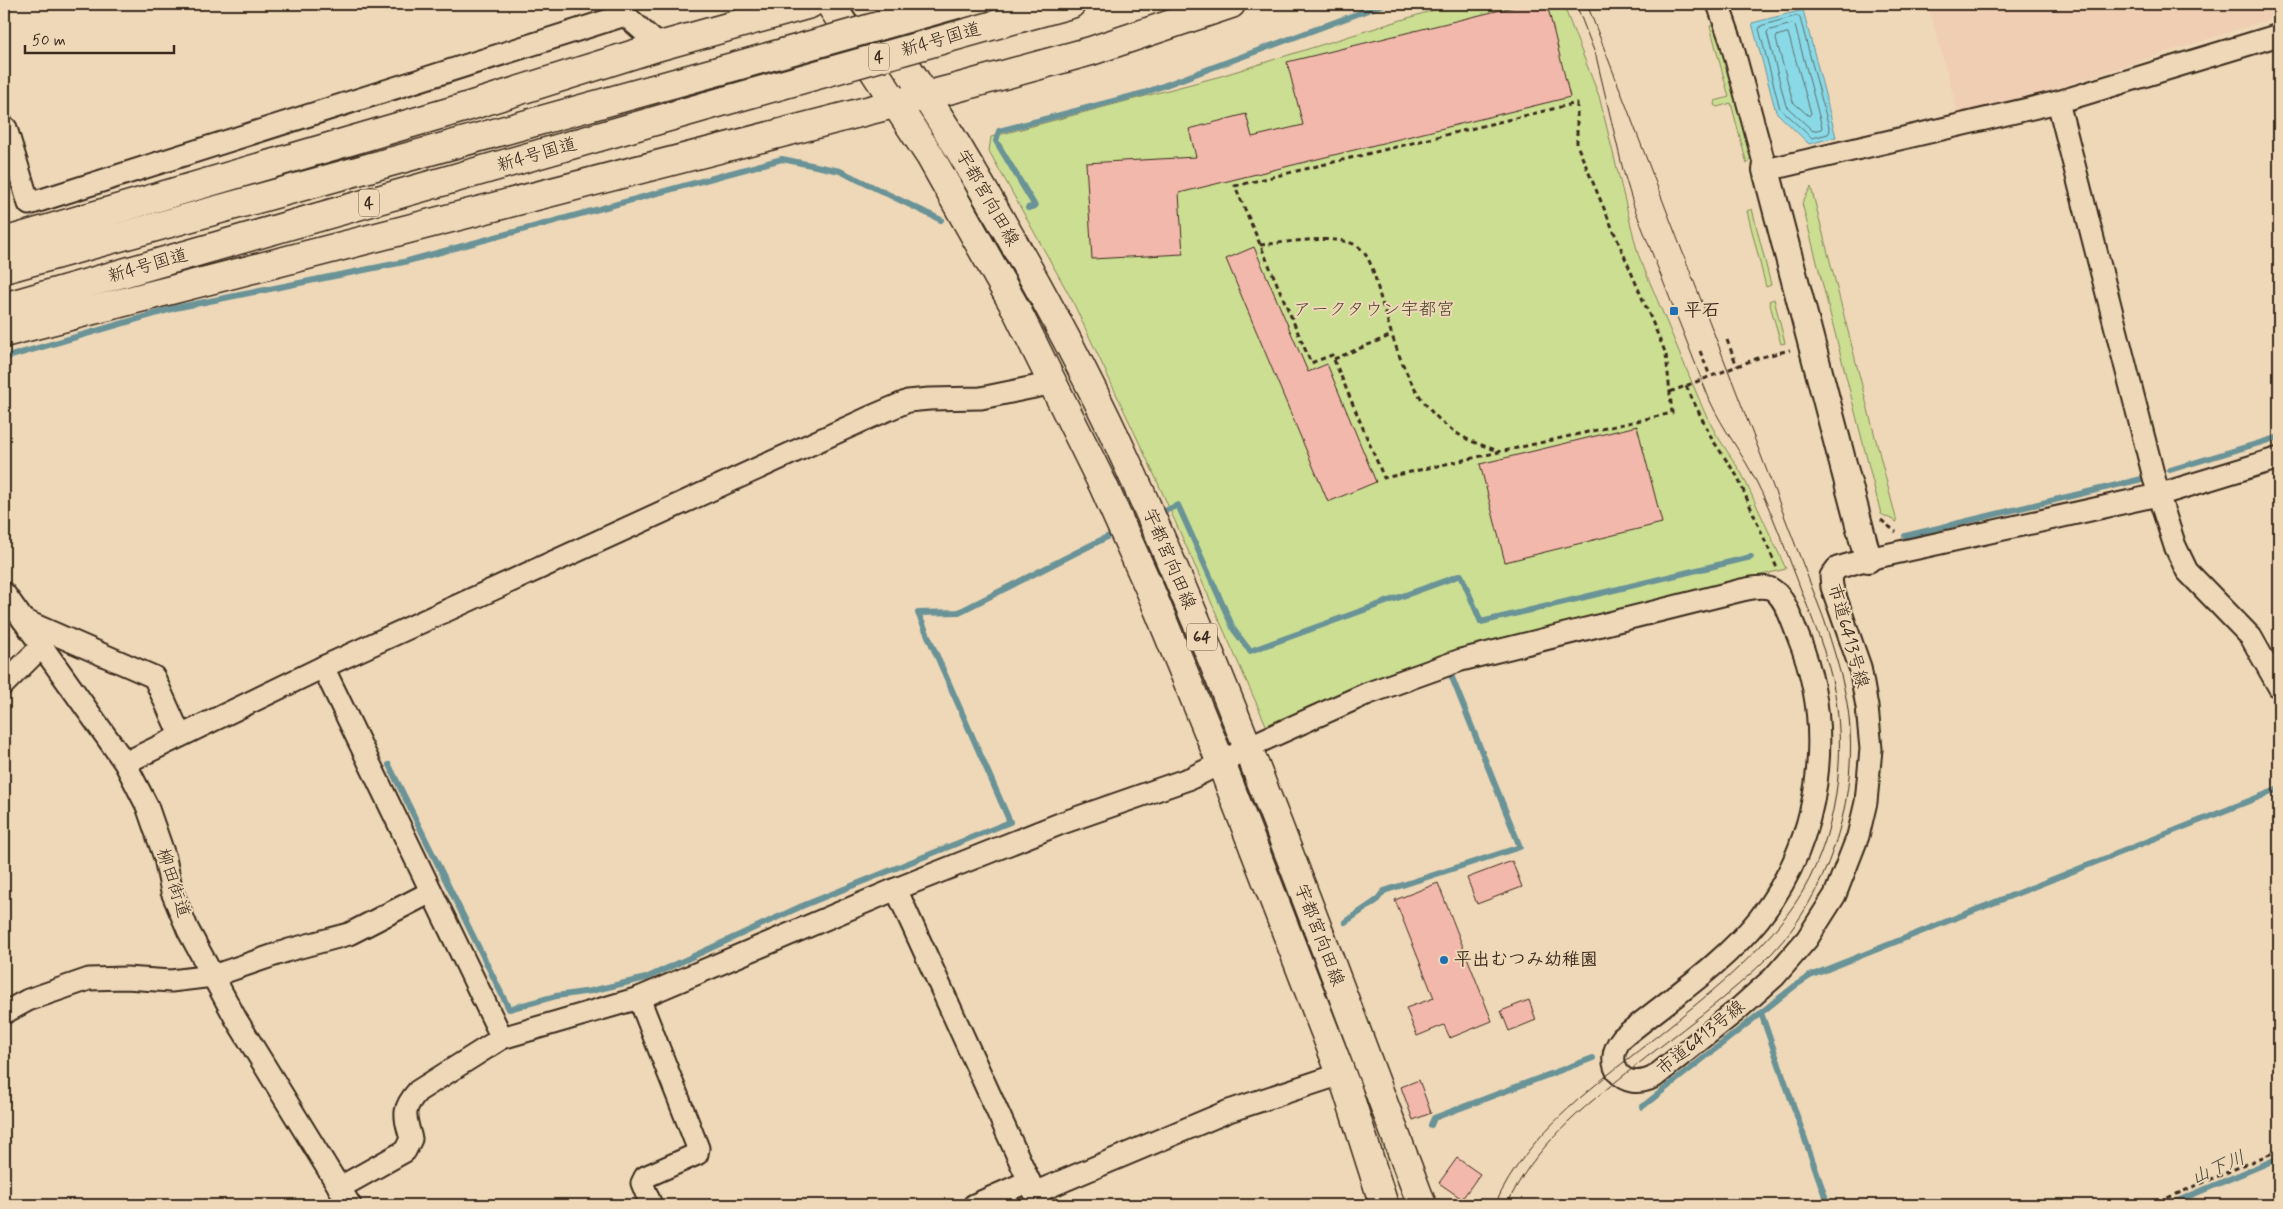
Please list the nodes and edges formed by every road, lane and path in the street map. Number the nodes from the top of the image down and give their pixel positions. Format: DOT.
graph roads {
  1 [pos="810,4"];
  2 [pos="830,4"];
  3 [pos="866,4"];
  4 [pos="957,4"];
  5 [pos="1071,4"];
  6 [pos="1231,4"];
  7 [pos="1718,4"];
  8 [pos="2279,35"];
  9 [pos="660,46"];
  10 [pos="925,96"];
  11 [pos="2058,102"];
  12 [pos="895,103"];
  13 [pos="4,129"];
  14 [pos="1766,170"];
  15 [pos="4,242"];
  16 [pos="1260,245"];
  17 [pos="4,269"];
  18 [pos="4,308"];
  19 [pos="4,333"];
  20 [pos="1392,335"];
  21 [pos="1727,340"];
  22 [pos="1793,349"];
  23 [pos="1700,351"];
  24 [pos="1334,359"];
  25 [pos="1737,366"];
  26 [pos="1710,376"];
  27 [pos="1054,383"];
  28 [pos="1686,386"];
  29 [pos="1670,392"];
  30 [pos="1500,452"];
  31 [pos="2279,458"];
  32 [pos="2160,502"];
  33 [pos="1868,558"];
  34 [pos="1769,588"];
  35 [pos="4,594"];
  36 [pos="23,620"];
  37 [pos="42,646"];
  38 [pos="323,667"];
  39 [pos="4,684"];
  40 [pos="2279,687"];
  41 [pos="180,736"];
  42 [pos="1248,747"];
  43 [pos="125,763"];
  44 [pos="1222,764"];
  45 [pos="896,889"];
  46 [pos="431,892"];
  47 [pos="213,976"];
  48 [pos="639,998"];
  49 [pos="4,1013"];
  50 [pos="502,1038"];
  51 [pos="1341,1074"];
  52 [pos="2279,1150"];
  53 [pos="1034,1193"];
  54 [pos="344,1197"];
  55 [pos="651,1205"];
  56 [pos="974,1205"];
  57 [pos="1384,1205"];
  58 [pos="1422,1205"];
  59 [pos="2150,1205"];
  1 -- 9 [label="main road"];
  2 -- 12 [label="main road, 宇都宮向田線 / 64"];
  3 -- 10 [label="main road, 宇都宮向田線 / 64"];
  4 -- 17 [label="main road, 新4号国道 / 4, bridge"];
  5 -- 18 [label="main road, 新4号国道 / 4, bridge"];
  6 -- 10 [label="main road"];
  7 -- 14 [label="street"];
  8 -- 11 [label="street"];
  9 -- 13 [label="street"];
  9 -- 15 [label="main road"];
  10 -- 12 [label="main road"];
  10 -- 42 [label="main road, 宇都宮向田線 / 64"];
  11 -- 14 [label="street"];
  11 -- 32 [label="street"];
  12 -- 19 [label="main road"];
  12 -- 27 [label="main road, 宇都宮向田線 / 64"];
  14 -- 33 [label="street"];
  16 -- 20 [label="path"];
  16 -- 24 [label="path"];
  16 -- 29 [label="path"];
  20 -- 24 [label="path"];
  20 -- 30 [label="path"];
  21 -- 25 [label="path"];
  22 -- 25 [label="path"];
  23 -- 26 [label="path"];
  24 -- 30 [label="path"];
  25 -- 26 [label="path"];
  26 -- 28 [label="path"];
  27 -- 38 [label="street"];
  27 -- 44 [label="main road, 宇都宮向田線 / 64"];
  28 -- 29 [label="path"];
  28 -- 34 [label="path"];
  29 -- 30 [label="path"];
  31 -- 32 [label="street"];
  32 -- 33 [label="street"];
  32 -- 40 [label="street"];
  33 -- 34 [label="street, 市道6413号線"];
  34 -- 42 [label="street"];
  35 -- 36 [label="street, 柳田街道"];
  36 -- 37 [label="street, 柳田街道"];
  36 -- 41 [label="street"];
  37 -- 39 [label="street"];
  37 -- 43 [label="street, 柳田街道"];
  38 -- 41 [label="street"];
  38 -- 46 [label="street"];
  41 -- 43 [label="street"];
  42 -- 44 [label="street"];
  42 -- 58 [label="main road, 宇都宮向田線 / 64"];
  43 -- 47 [label="street, 柳田街道"];
  44 -- 45 [label="street"];
  44 -- 51 [label="main road, 宇都宮向田線 / 64"];
  45 -- 48 [label="street"];
  45 -- 53 [label="street"];
  46 -- 47 [label="street"];
  46 -- 50 [label="street"];
  47 -- 49 [label="street"];
  47 -- 54 [label="street, 柳田街道"];
  48 -- 50 [label="street"];
  48 -- 55 [label="street"];
  50 -- 54 [label="street"];
  51 -- 53 [label="street"];
  51 -- 57 [label="main road, 宇都宮向田線 / 64"];
  52 -- 59 [label="path"];
  53 -- 56 [label="street"];
}
